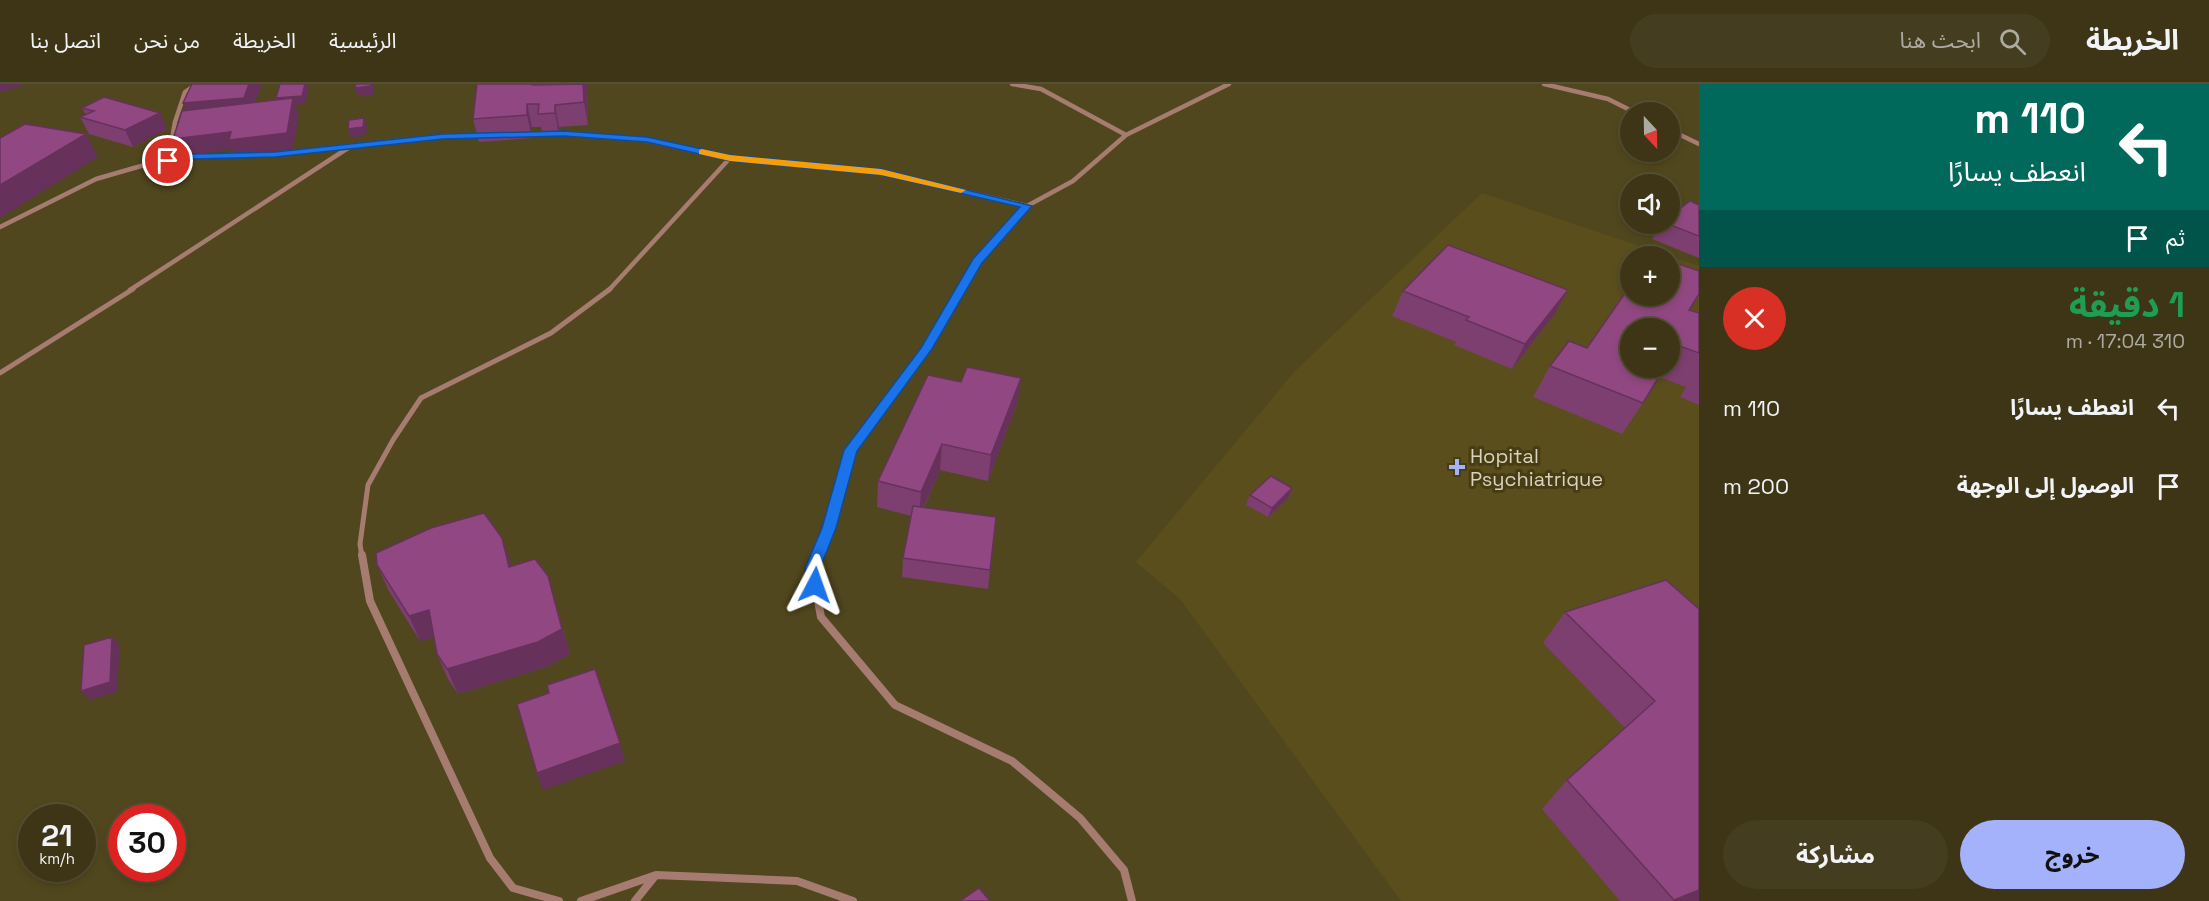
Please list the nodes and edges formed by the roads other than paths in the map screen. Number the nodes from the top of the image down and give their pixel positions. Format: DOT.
graph roads {
  1 [pos="197,84"];
  2 [pos="1012,84"];
  3 [pos="1229,84"];
  4 [pos="1544,84"];
  5 [pos="1620,105"];
  6 [pos="487,135"];
  7 [pos="520,135"];
  8 [pos="1126,135"];
  9 [pos="1680,135"];
  10 [pos="1699,144"];
  11 [pos="348,147"];
  12 [pos="730,158"];
  13 [pos="168,161"];
  14 [pos="1027,206"];
  15 [pos="0,227"];
  16 [pos="0,373"];
  17 [pos="656,875"];
  18 [pos="559,901"];
  19 [pos="581,901"];
  20 [pos="635,901"];
  21 [pos="853,901"];
  22 [pos="1132,901"];
  1 -- 13 [label="street"];
  2 -- 8 [label="street"];
  3 -- 8 [label="street"];
  4 -- 5 [label="street"];
  6 -- 11 [label="street"];
  7 -- 12 [label="street"];
  8 -- 14 [label="street"];
  9 -- 10 [label="street"];
  11 -- 13 [label="street"];
  11 -- 16 [label="street"];
  12 -- 14 [label="street"];
  12 -- 18 [label="street"];
  13 -- 15 [label="street"];
  14 -- 22 [label="street"];
  17 -- 19 [label="street"];
  17 -- 20 [label="street"];
  17 -- 21 [label="street"];
}
